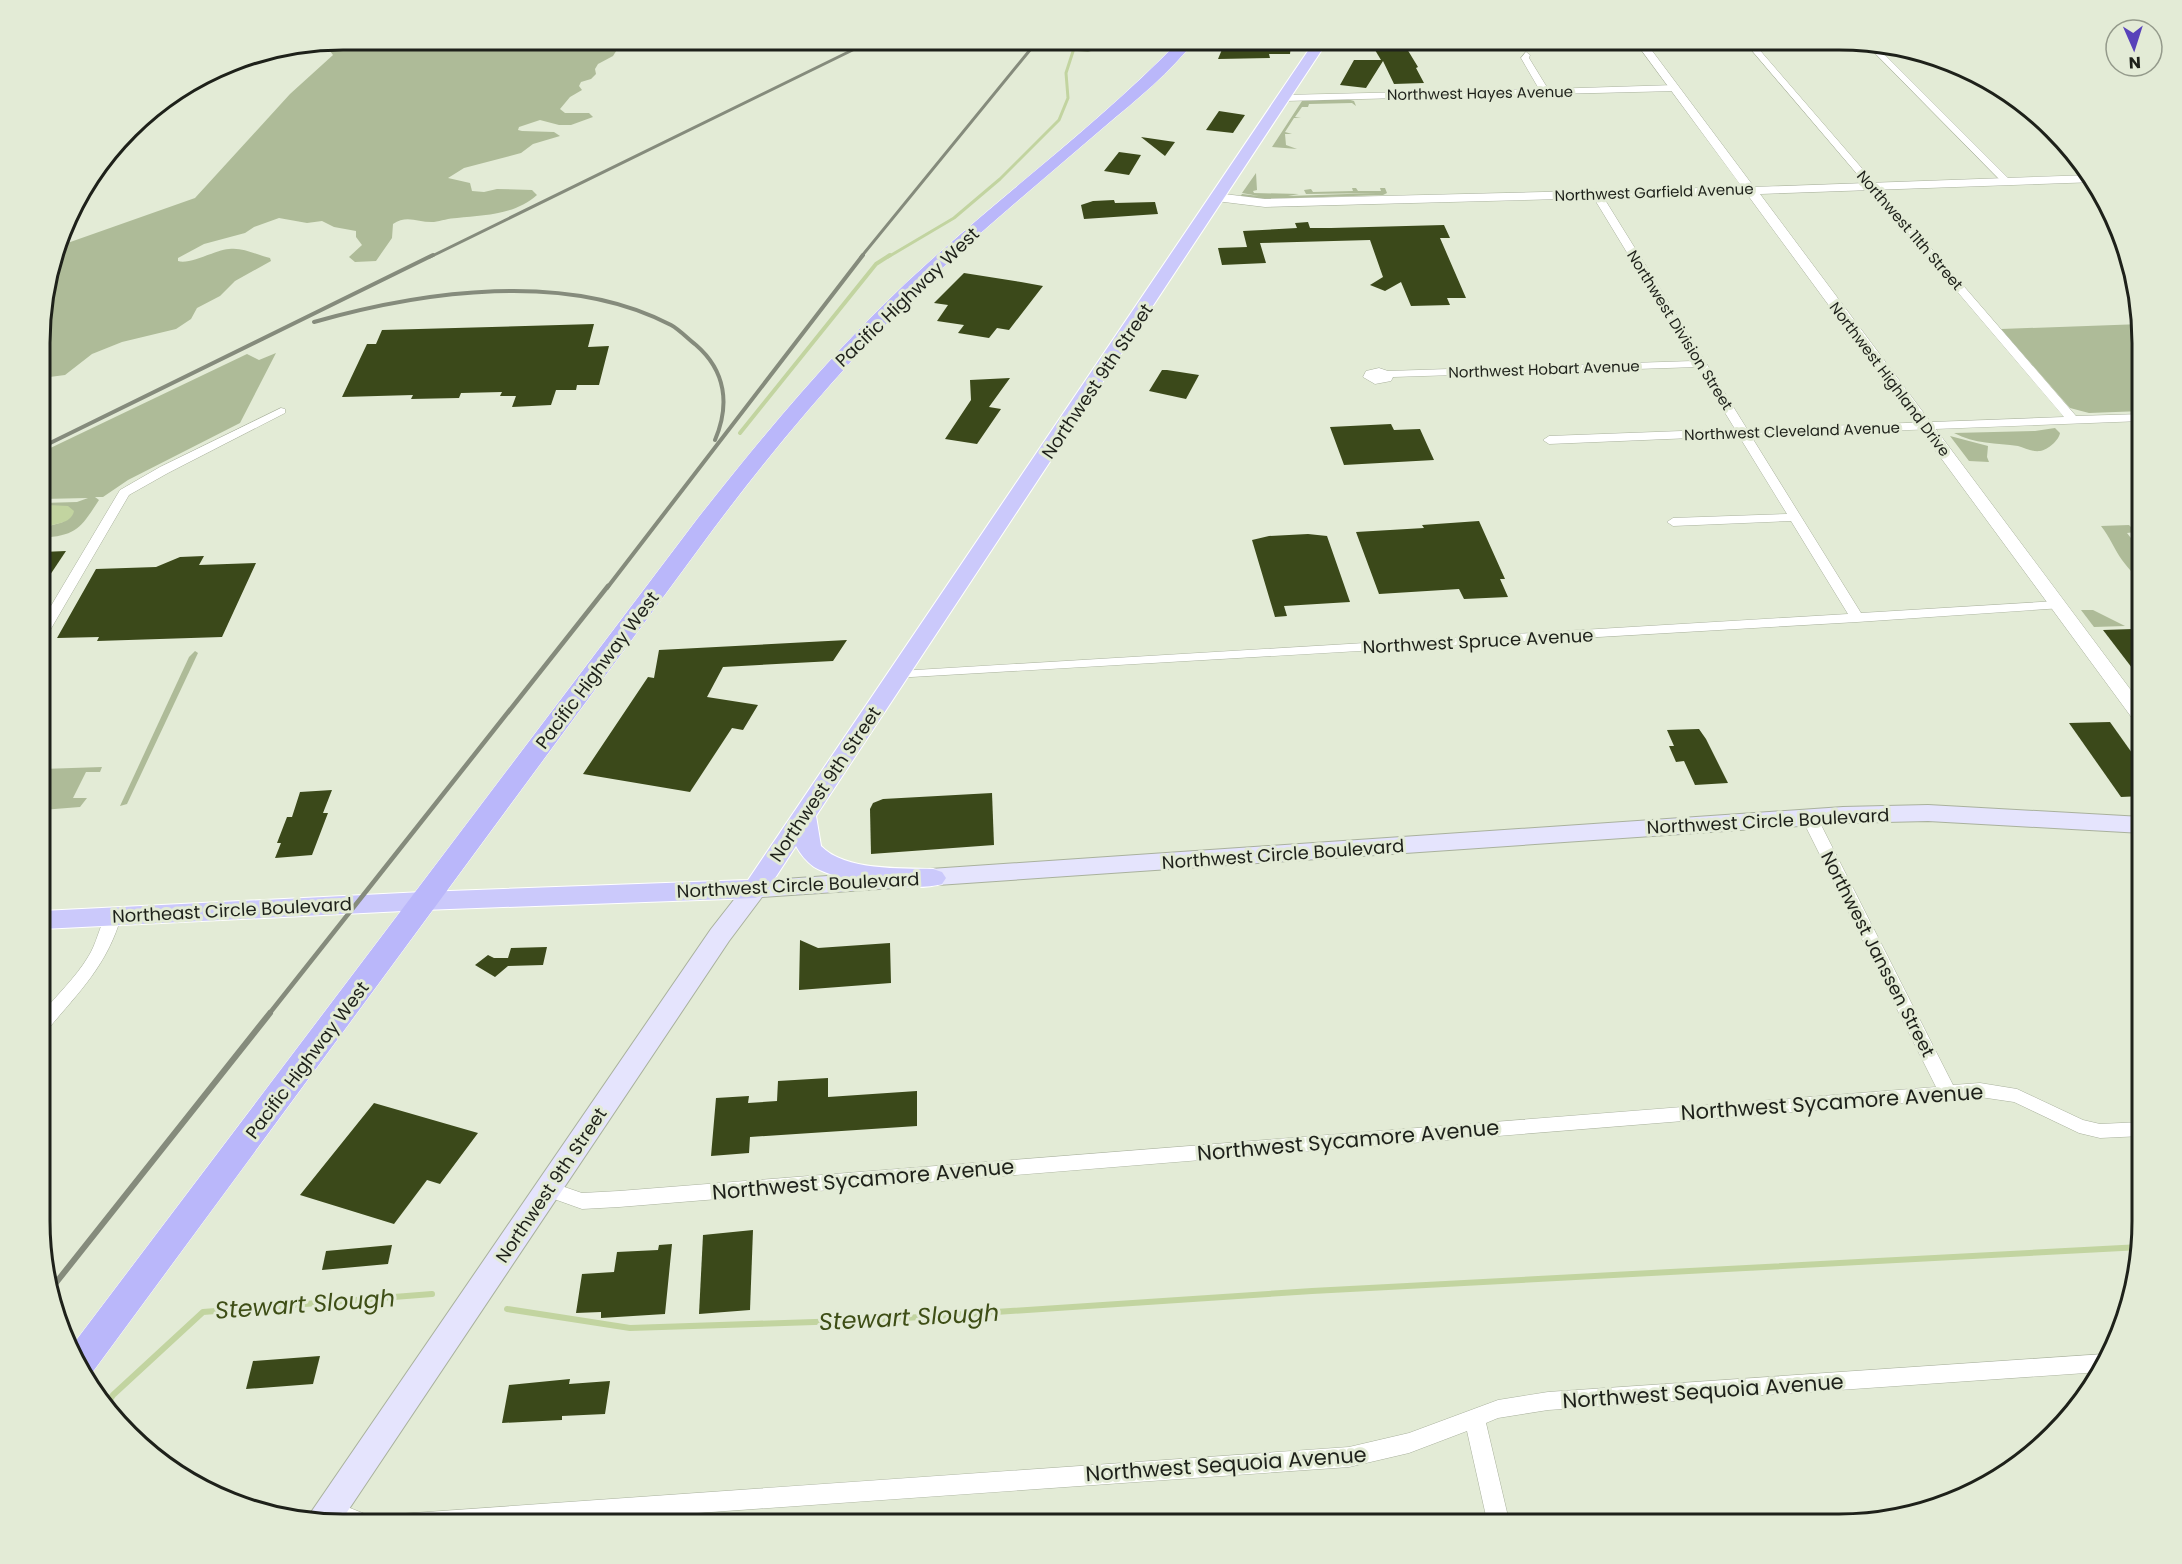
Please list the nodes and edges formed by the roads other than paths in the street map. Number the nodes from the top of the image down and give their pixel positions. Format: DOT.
graph roads {
  1 [pos="1179,50"];
  2 [pos="1316,50"];
  3 [pos="1646,50"];
  4 [pos="1756,50"];
  5 [pos="1877,52"];
  6 [pos="1526,56"];
  7 [pos="1675,88"];
  8 [pos="1545,92"];
  9 [pos="1284,98"];
  10 [pos="2083,179"];
  11 [pos="2006,182"];
  12 [pos="1872,185"];
  13 [pos="1750,189"];
  14 [pos="1597,195"];
  15 [pos="1216,197"];
  16 [pos="1701,364"];
  17 [pos="1387,374"];
  18 [pos="281,411"];
  19 [pos="2133,417"];
  20 [pos="2073,420"];
  21 [pos="1925,425"];
  22 [pos="1743,433"];
  23 [pos="1549,440"];
  24 [pos="1795,518"];
  25 [pos="1673,522"];
  26 [pos="2057,605"];
  27 [pos="50,618"];
  28 [pos="1857,618"];
  29 [pos="899,675"];
  30 [pos="2133,706"];
  31 [pos="804,816"];
  32 [pos="1809,817"];
  33 [pos="2133,825"];
  34 [pos="933,878"];
  35 [pos="755,889"];
  36 [pos="423,901"];
  37 [pos="112,917"];
  38 [pos="50,920"];
  39 [pos="50,1015"];
  40 [pos="1947,1091"];
  41 [pos="2133,1129"];
  42 [pos="547,1189"];
  43 [pos="83,1357"];
  44 [pos="2095,1364"];
  45 [pos="1474,1418"];
  46 [pos="327,1514"];
  47 [pos="546,1514"];
  48 [pos="1496,1514"];
  1 -- 36 [label="highway, Pacific Highway West"];
  2 -- 9 [label="main road, Northwest 9th Street"];
  3 -- 7 [label="street, Northwest Highland Drive"];
  4 -- 12 [label="street, Northwest 11th Street"];
  5 -- 11 [label="street"];
  6 -- 8 [label="street"];
  7 -- 8 [label="street, Northwest Hayes Avenue"];
  7 -- 13 [label="street, Northwest Highland Drive"];
  8 -- 9 [label="street, Northwest Hayes Avenue"];
  9 -- 15 [label="main road, Northwest 9th Street"];
  10 -- 11 [label="street, Northwest Garfield Avenue"];
  11 -- 12 [label="street, Northwest Garfield Avenue"];
  12 -- 13 [label="street, Northwest Garfield Avenue"];
  12 -- 20 [label="street, Northwest 11th Street"];
  13 -- 14 [label="street, Northwest Garfield Avenue"];
  13 -- 21 [label="street, Northwest Highland Drive"];
  14 -- 15 [label="street, Northwest Garfield Avenue"];
  14 -- 16 [label="street, Northwest Division Street"];
  15 -- 29 [label="main road, Northwest 9th Street"];
  16 -- 17 [label="street, Northwest Hobart Avenue"];
  16 -- 22 [label="street, Northwest Division Street"];
  18 -- 27 [label="street"];
  19 -- 20 [label="street, Northwest Cleveland Avenue"];
  20 -- 21 [label="street, Northwest Cleveland Avenue"];
  21 -- 22 [label="street, Northwest Cleveland Avenue"];
  21 -- 26 [label="street, Northwest Highland Drive"];
  22 -- 23 [label="street, Northwest Cleveland Avenue"];
  22 -- 24 [label="street, Northwest Division Street"];
  24 -- 25 [label="street"];
  24 -- 28 [label="street, Northwest Division Street"];
  26 -- 28 [label="street, Northwest Spruce Avenue"];
  26 -- 30 [label="street, Northwest Highland Drive"];
  28 -- 29 [label="street, Northwest Spruce Avenue"];
  29 -- 31 [label="main road, Northwest 9th Street"];
  31 -- 34 [label="main road"];
  31 -- 35 [label="main road, Northwest 9th Street"];
  32 -- 33 [label="main road, Northwest Circle Boulevard"];
  32 -- 34 [label="main road, Northwest Circle Boulevard"];
  32 -- 40 [label="street, Northwest Janssen Street"];
  34 -- 35 [label="main road, Northwest Circle Boulevard"];
  35 -- 36 [label="main road, Northwest Circle Boulevard"];
  35 -- 42 [label="main road, Northwest 9th Street"];
  36 -- 37 [label="main road, Northeast Circle Boulevard"];
  36 -- 43 [label="highway, Pacific Highway West"];
  37 -- 38 [label="main road, Northeast Circle Boulevard"];
  37 -- 39 [label="street"];
  40 -- 41 [label="street, Northwest Sycamore Avenue"];
  40 -- 42 [label="street, Northwest Sycamore Avenue"];
  42 -- 46 [label="main road, Northwest 9th Street"];
  44 -- 45 [label="street, Northwest Sequoia Avenue"];
  45 -- 47 [label="street, Northwest Sequoia Avenue"];
  45 -- 48 [label="street"];
}
